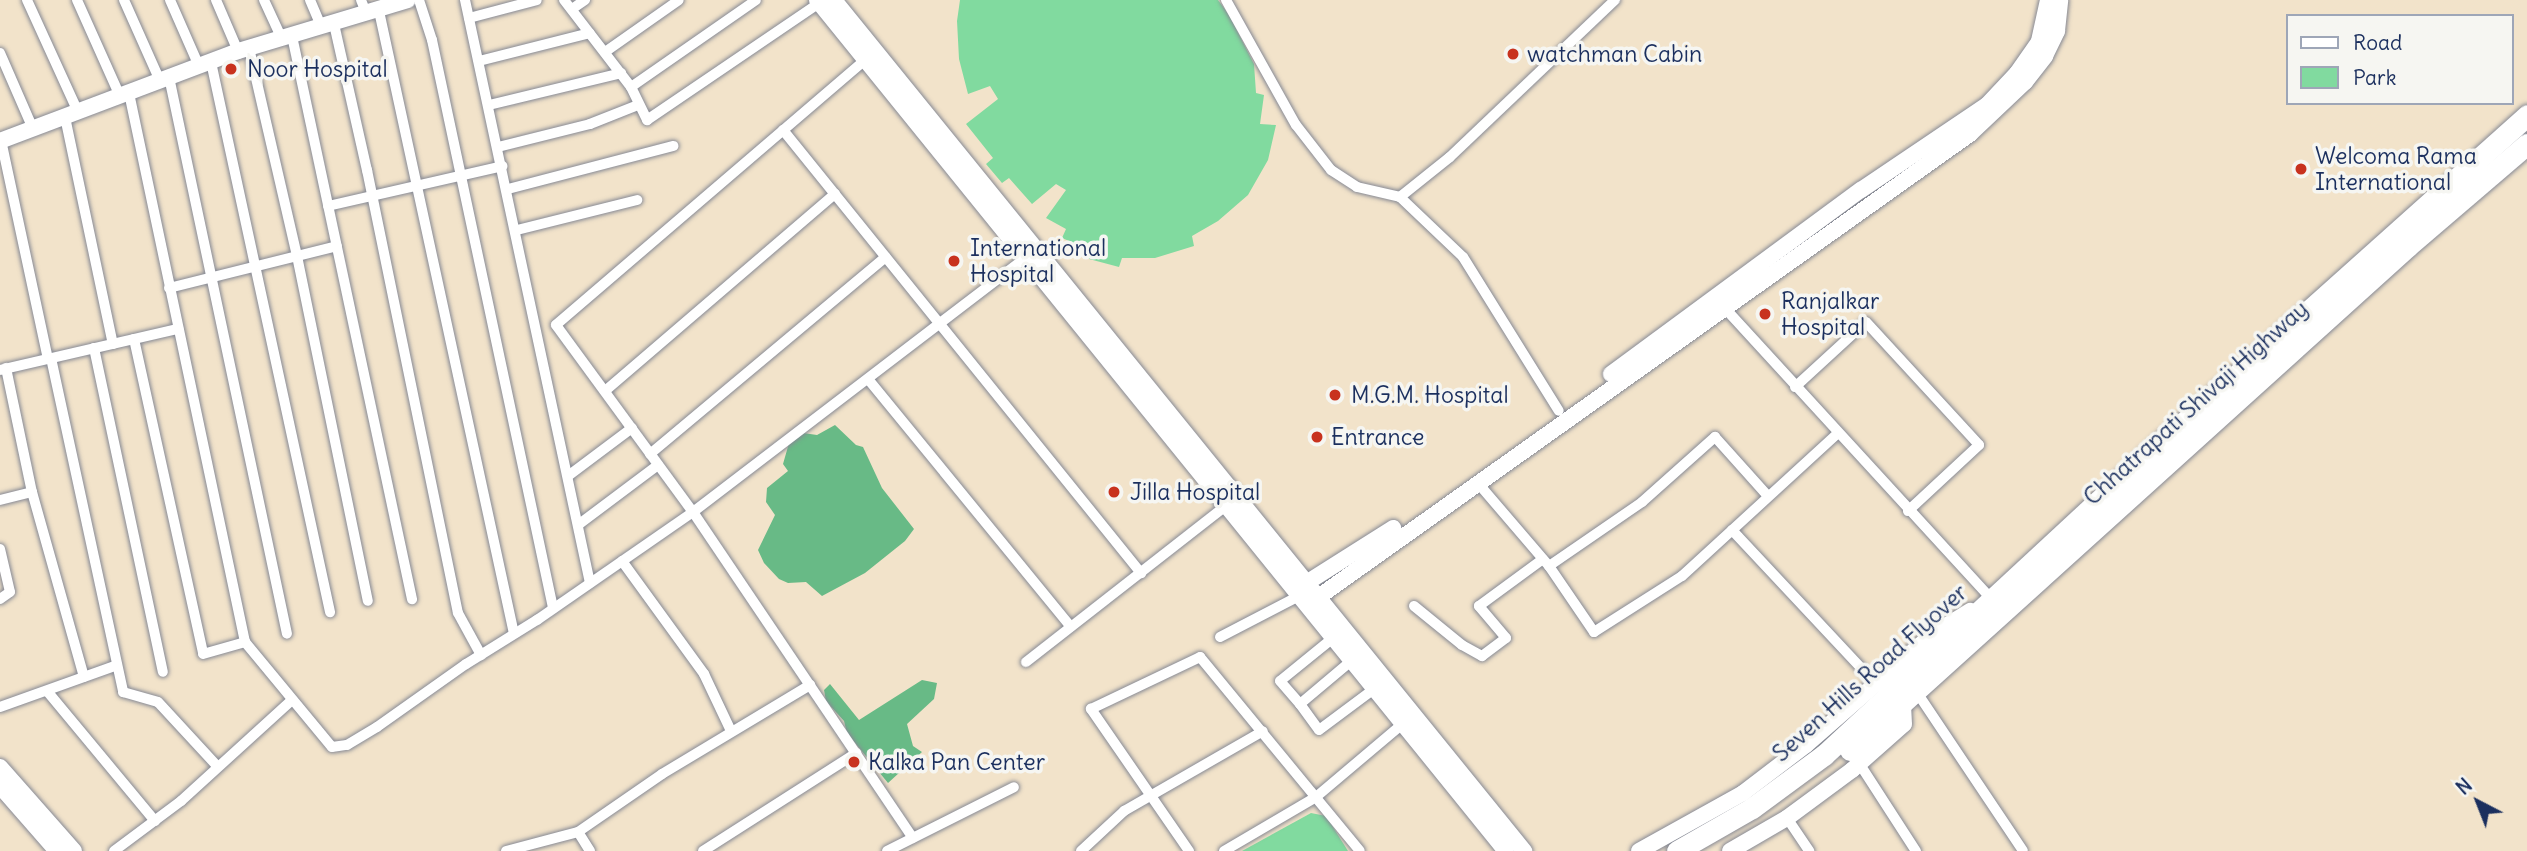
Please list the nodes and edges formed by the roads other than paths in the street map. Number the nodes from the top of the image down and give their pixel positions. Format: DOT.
graph roads {
  1 [pos="27,0"];
  2 [pos="77,0"];
  3 [pos="124,0"];
  4 [pos="170,0"];
  5 [pos="216,0"];
  6 [pos="264,0"];
  7 [pos="310,0"];
  8 [pos="407,0"];
  9 [pos="419,0"];
  10 [pos="465,0"];
  11 [pos="537,0"];
  12 [pos="585,0"];
  13 [pos="679,0"];
  14 [pos="756,0"];
  15 [pos="1226,0"];
  16 [pos="1615,0"];
  17 [pos="2048,0"];
  18 [pos="2060,0"];
  19 [pos="823,1"];
  20 [pos="568,5"];
  21 [pos="369,9"];
  22 [pos="469,18"];
  23 [pos="328,26"];
  24 [pos="590,33"];
  25 [pos="287,38"];
  26 [pos="244,50"];
  27 [pos="605,52"];
  28 [pos="0,53"];
  29 [pos="865,60"];
  30 [pos="479,61"];
  31 [pos="205,64"];
  32 [pos="621,73"];
  33 [pos="164,79"];
  34 [pos="631,87"];
  35 [pos="124,94"];
  36 [pos="489,105"];
  37 [pos="638,105"];
  38 [pos="1991,109"];
  39 [pos="71,114"];
  40 [pos="2527,116"];
  41 [pos="33,129"];
  42 [pos="783,130"];
  43 [pos="1,140"];
  44 [pos="2527,144"];
  45 [pos="673,146"];
  46 [pos="498,147"];
  47 [pos="502,166"];
  48 [pos="459,176"];
  49 [pos="418,186"];
  50 [pos="508,189"];
  51 [pos="835,194"];
  52 [pos="372,197"];
  53 [pos="1400,197"];
  54 [pos="637,200"];
  55 [pos="328,206"];
  56 [pos="517,230"];
  57 [pos="337,246"];
  58 [pos="1031,255"];
  59 [pos="297,256"];
  60 [pos="886,257"];
  61 [pos="253,267"];
  62 [pos="213,277"];
  63 [pos="169,288"];
  64 [pos="1719,302"];
  65 [pos="940,324"];
  66 [pos="178,329"];
  67 [pos="134,339"];
  68 [pos="113,344"];
  69 [pos="94,348"];
  70 [pos="49,358"];
  71 [pos="3,369"];
  72 [pos="868,379"];
  73 [pos="1796,387"];
  74 [pos="605,391"];
  75 [pos="1559,411"];
  76 [pos="632,428"];
  77 [pos="1837,434"];
  78 [pos="650,454"];
  79 [pos="658,465"];
  80 [pos="568,477"];
  81 [pos="1477,482"];
  82 [pos="32,492"];
  83 [pos="1768,496"];
  84 [pos="0,500"];
  85 [pos="1226,506"];
  86 [pos="1908,511"];
  87 [pos="693,513"];
  88 [pos="578,525"];
  89 [pos="1732,530"];
  90 [pos="0,550"];
  91 [pos="622,561"];
  92 [pos="1546,563"];
  93 [pos="1141,573"];
  94 [pos="590,583"];
  95 [pos="1304,595"];
  96 [pos="0,599"];
  97 [pos="412,599"];
  98 [pos="1991,599"];
  99 [pos="368,601"];
  100 [pos="1414,606"];
  101 [pos="553,608"];
  102 [pos="330,612"];
  103 [pos="1070,628"];
  104 [pos="287,634"];
  105 [pos="514,634"];
  106 [pos="1220,637"];
  107 [pos="1333,638"];
  108 [pos="246,642"];
  109 [pos="481,654"];
  110 [pos="1352,661"];
  111 [pos="1026,662"];
  112 [pos="117,665"];
  113 [pos="163,672"];
  114 [pos="84,677"];
  115 [pos="1876,684"];
  116 [pos="810,685"];
  117 [pos="1374,689"];
  118 [pos="47,691"];
  119 [pos="292,700"];
  120 [pos="1902,703"];
  121 [pos="1300,704"];
  122 [pos="0,707"];
  123 [pos="1407,720"];
  124 [pos="731,731"];
  125 [pos="1264,731"];
  126 [pos="856,753"];
  127 [pos="1859,763"];
  128 [pos="0,767"];
  129 [pos="218,767"];
  130 [pos="0,786"];
  131 [pos="1014,787"];
  132 [pos="1150,796"];
  133 [pos="1317,797"];
  134 [pos="1787,818"];
  135 [pos="155,821"];
  136 [pos="578,832"];
  137 [pos="913,838"];
  138 [pos="57,851"];
  139 [pos="74,851"];
  140 [pos="114,851"];
  141 [pos="506,851"];
  142 [pos="590,851"];
  143 [pos="703,851"];
  144 [pos="888,851"];
  145 [pos="1081,851"];
  146 [pos="1189,851"];
  147 [pos="1224,851"];
  148 [pos="1360,851"];
  149 [pos="1506,851"];
  150 [pos="1524,851"];
  151 [pos="1639,851"];
  152 [pos="1677,851"];
  153 [pos="1701,851"];
  154 [pos="1730,851"];
  155 [pos="1809,851"];
  156 [pos="1916,851"];
  157 [pos="2023,851"];
  1 -- 39 [label="street"];
  2 -- 35 [label="street"];
  3 -- 33 [label="street"];
  4 -- 31 [label="street"];
  5 -- 26 [label="street"];
  6 -- 25 [label="street"];
  7 -- 23 [label="street"];
  8 -- 21 [label="street"];
  9 -- 48 [label="street"];
  10 -- 22 [label="street"];
  11 -- 22 [label="street"];
  12 -- 20 [label="street"];
  13 -- 27 [label="street"];
  14 -- 34 [label="street"];
  15 -- 53 [label="street"];
  16 -- 53 [label="street"];
  17 -- 38 [label="street"];
  18 -- 38 [label="street"];
  19 -- 29 [label="street"];
  19 -- 37 [label="street"];
  19 -- 58 [label="street"];
  20 -- 24 [label="street"];
  21 -- 23 [label="street"];
  21 -- 49 [label="street"];
  22 -- 30 [label="street"];
  23 -- 25 [label="street"];
  23 -- 52 [label="street"];
  24 -- 27 [label="street"];
  24 -- 30 [label="street"];
  25 -- 26 [label="street"];
  25 -- 55 [label="street"];
  26 -- 31 [label="street"];
  26 -- 59 [label="street"];
  27 -- 32 [label="street"];
  28 -- 41 [label="street"];
  29 -- 42 [label="street"];
  29 -- 58 [label="street"];
  30 -- 36 [label="street"];
  31 -- 33 [label="street"];
  31 -- 61 [label="street"];
  32 -- 34 [label="street"];
  32 -- 36 [label="street"];
  33 -- 35 [label="street"];
  33 -- 62 [label="street"];
  34 -- 37 [label="street"];
  35 -- 39 [label="street"];
  35 -- 63 [label="street"];
  36 -- 46 [label="street"];
  37 -- 46 [label="street"];
  38 -- 64 [label="street"];
  39 -- 41 [label="street"];
  39 -- 68 [label="street"];
  40 -- 98 [label="highway, Chhatrapati Shivaji Highway"];
  41 -- 43 [label="street"];
  42 -- 51 [label="street"];
  42 -- 74 [label="street"];
  43 -- 70 [label="street"];
  44 -- 120 [label="highway, Chhatrapati Shivaji Highway"];
  45 -- 50 [label="street"];
  46 -- 47 [label="street"];
  47 -- 48 [label="street"];
  47 -- 50 [label="street"];
  48 -- 49 [label="street"];
  48 -- 101 [label="street"];
  49 -- 52 [label="street"];
  49 -- 105 [label="street"];
  50 -- 56 [label="street"];
  51 -- 60 [label="street"];
  51 -- 74 [label="street"];
  52 -- 55 [label="street"];
  52 -- 109 [label="street"];
  53 -- 75 [label="street"];
  54 -- 56 [label="street"];
  55 -- 57 [label="street"];
  56 -- 80 [label="street"];
  57 -- 59 [label="street"];
  57 -- 97 [label="street"];
  58 -- 65 [label="street"];
  58 -- 85 [label="street"];
  58 -- 95 [label="street"];
  59 -- 61 [label="street"];
  59 -- 99 [label="street"];
  60 -- 65 [label="street"];
  60 -- 78 [label="street"];
  61 -- 62 [label="street"];
  61 -- 102 [label="street"];
  62 -- 63 [label="street"];
  62 -- 104 [label="street"];
  63 -- 66 [label="street"];
  64 -- 73 [label="street"];
  64 -- 75 [label="street"];
  64 -- 81 [label="street"];
  65 -- 72 [label="street"];
  65 -- 93 [label="street"];
  66 -- 67 [label="street"];
  66 -- 108 [label="street"];
  67 -- 68 [label="street"];
  67 -- 108 [label="street"];
  68 -- 69 [label="street"];
  69 -- 70 [label="street"];
  69 -- 113 [label="street"];
  70 -- 71 [label="street"];
  70 -- 112 [label="street"];
  71 -- 82 [label="street"];
  72 -- 87 [label="street"];
  72 -- 103 [label="street"];
  73 -- 77 [label="street"];
  73 -- 86 [label="street"];
  74 -- 76 [label="street"];
  75 -- 95 [label="street"];
  76 -- 78 [label="street"];
  76 -- 80 [label="street"];
  77 -- 83 [label="street"];
  77 -- 86 [label="street"];
  78 -- 79 [label="street"];
  79 -- 87 [label="street"];
  79 -- 88 [label="street"];
  80 -- 88 [label="street"];
  81 -- 92 [label="street"];
  81 -- 95 [label="street"];
  82 -- 84 [label="street"];
  82 -- 114 [label="street"];
  83 -- 89 [label="street"];
  83 -- 92 [label="street"];
  85 -- 93 [label="street"];
  85 -- 95 [label="street"];
  86 -- 98 [label="street"];
  87 -- 91 [label="street"];
  87 -- 116 [label="street"];
  88 -- 94 [label="street"];
  89 -- 92 [label="street"];
  89 -- 115 [label="street"];
  90 -- 96 [label="street"];
  91 -- 94 [label="street"];
  91 -- 124 [label="street"];
  92 -- 100 [label="street"];
  93 -- 103 [label="street"];
  94 -- 101 [label="street"];
  95 -- 106 [label="street"];
  95 -- 107 [label="street"];
  95 -- 123 [label="street"];
  98 -- 115 [label="street"];
  98 -- 152 [label="highway, Seven Hills Road Flyover"];
  101 -- 105 [label="street"];
  103 -- 111 [label="street"];
  105 -- 109 [label="street"];
  107 -- 110 [label="street"];
  107 -- 121 [label="street"];
  108 -- 119 [label="street"];
  109 -- 119 [label="street"];
  110 -- 117 [label="street"];
  110 -- 121 [label="street"];
  112 -- 114 [label="street"];
  112 -- 129 [label="street"];
  114 -- 118 [label="street"];
  115 -- 151 [label="street"];
  116 -- 124 [label="street"];
  116 -- 126 [label="street"];
  117 -- 121 [label="street"];
  117 -- 123 [label="street"];
  118 -- 122 [label="street"];
  118 -- 135 [label="street"];
  119 -- 129 [label="street"];
  120 -- 127 [label="street"];
  120 -- 153 [label="highway, Seven Hills Road Flyover"];
  120 -- 157 [label="street"];
  123 -- 133 [label="street"];
  123 -- 149 [label="street"];
  123 -- 150 [label="street"];
  124 -- 136 [label="street"];
  125 -- 132 [label="street"];
  125 -- 132 [label="street"];
  125 -- 133 [label="street"];
  126 -- 137 [label="street"];
  126 -- 143 [label="street"];
  127 -- 134 [label="street"];
  127 -- 156 [label="street"];
  128 -- 139 [label="street"];
  129 -- 135 [label="street"];
  130 -- 138 [label="street"];
  131 -- 137 [label="street"];
  132 -- 145 [label="street"];
  132 -- 146 [label="street"];
  133 -- 147 [label="street"];
  133 -- 148 [label="street"];
  134 -- 154 [label="street"];
  134 -- 155 [label="street"];
  135 -- 140 [label="street"];
  136 -- 141 [label="street"];
  136 -- 142 [label="street"];
  137 -- 144 [label="street"];
}
